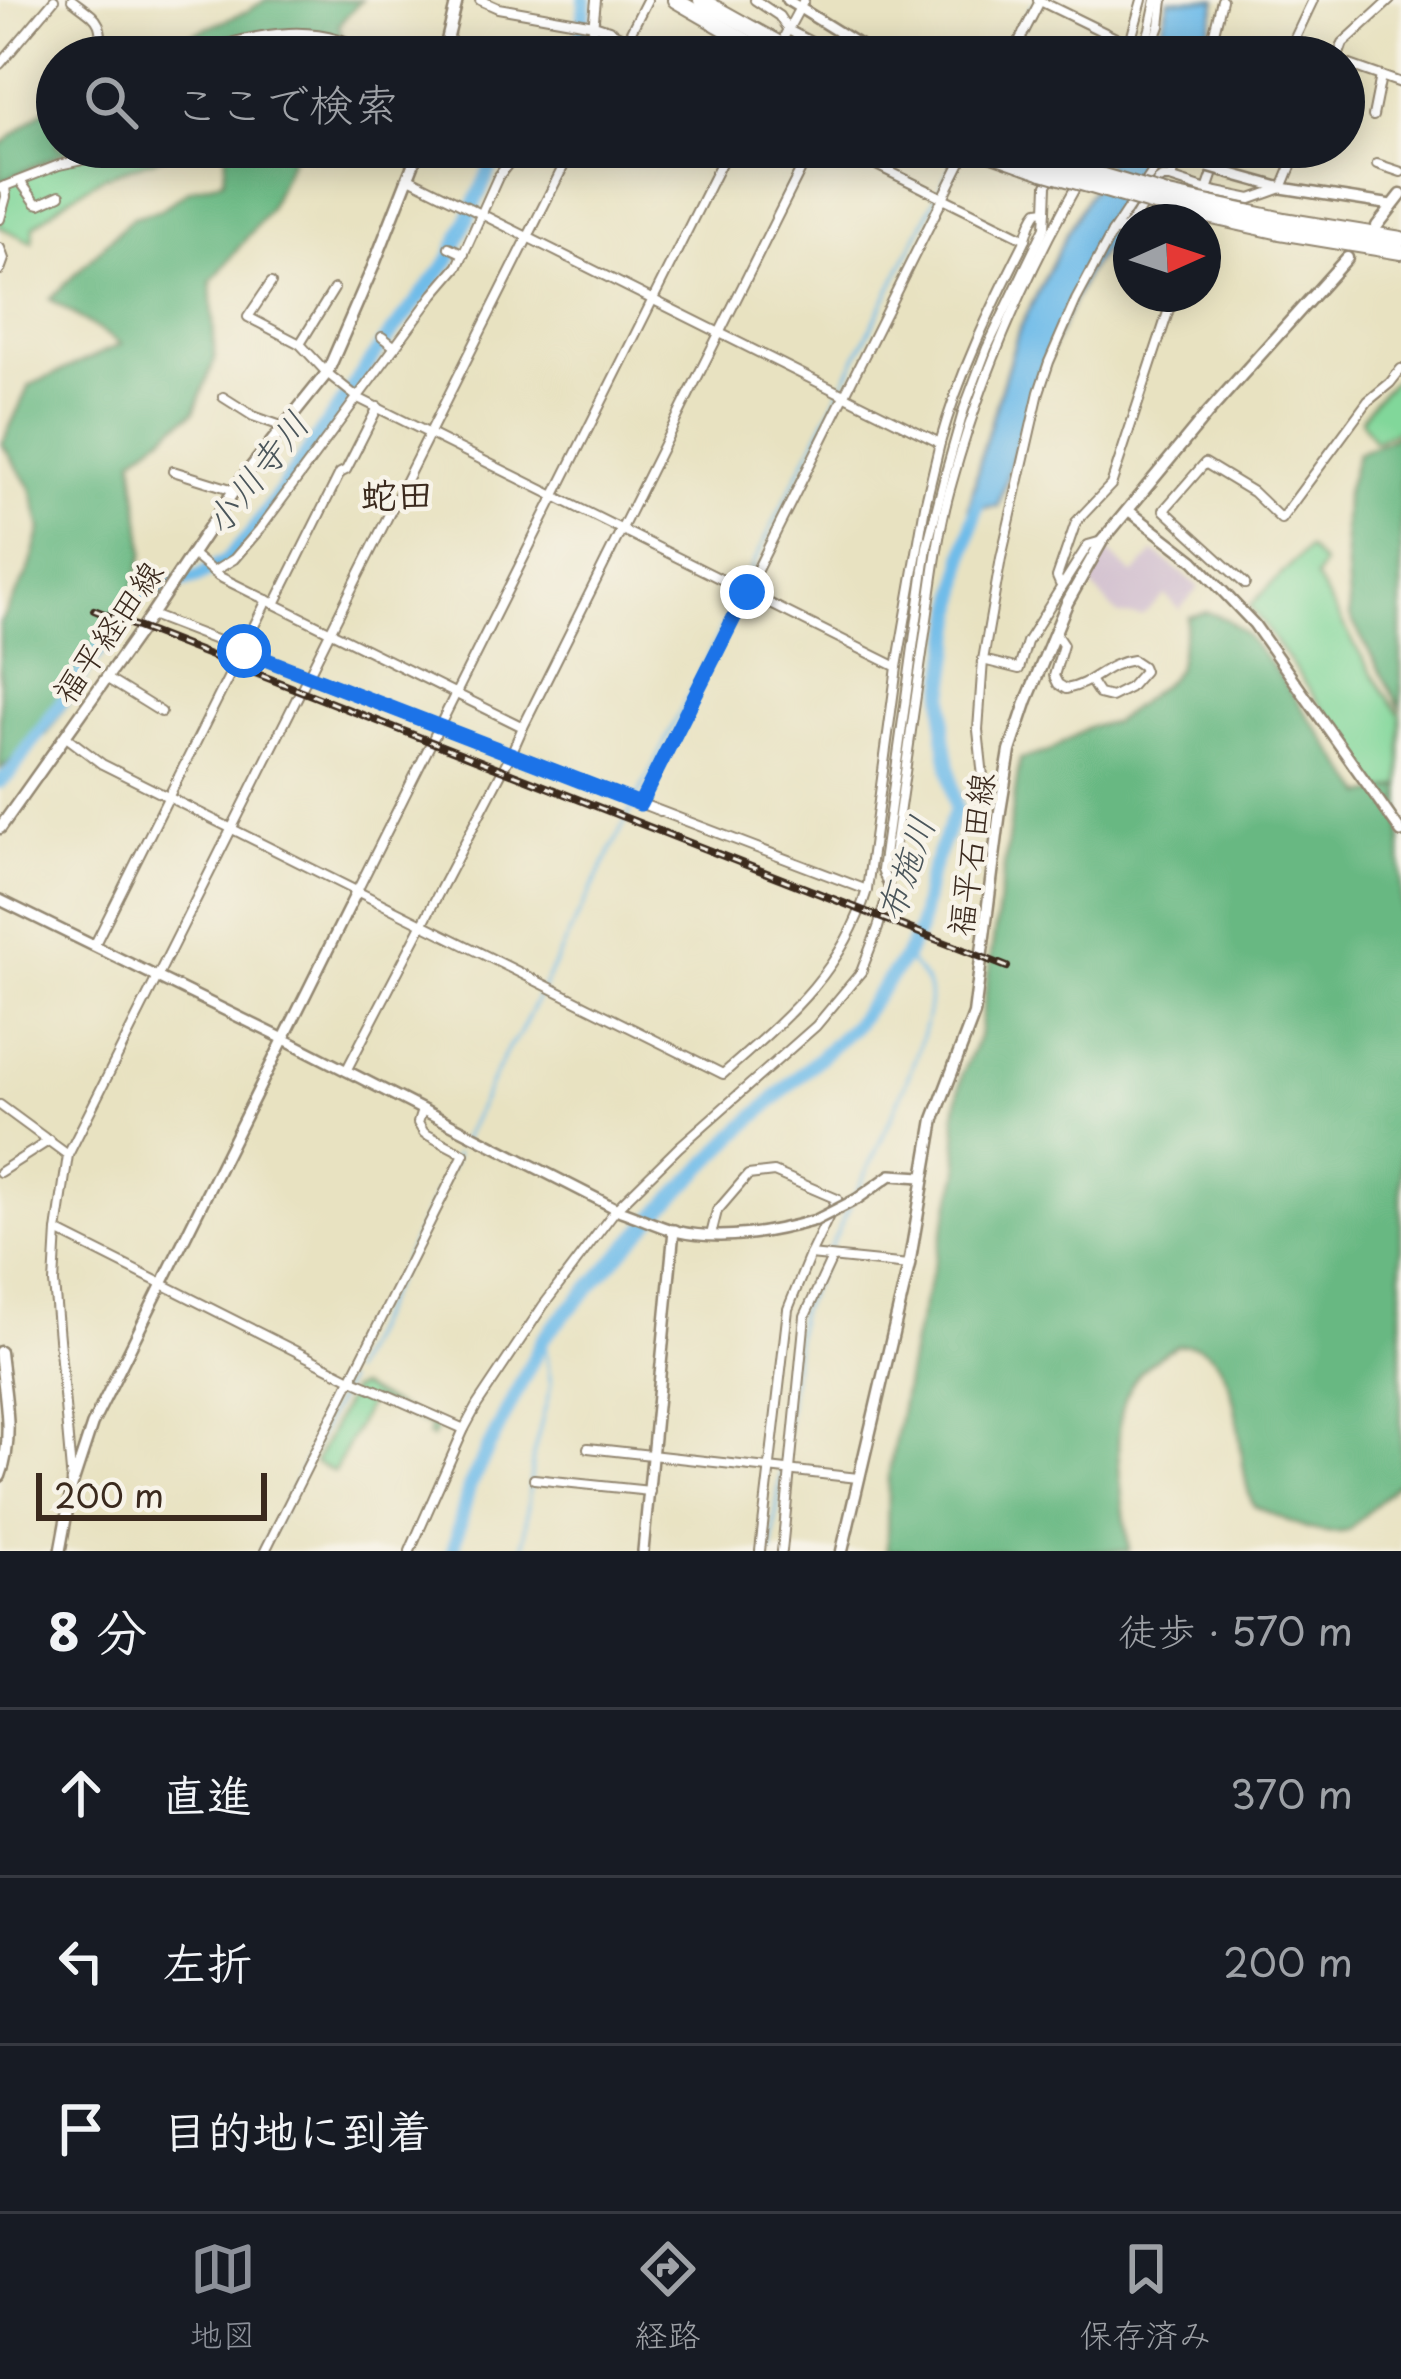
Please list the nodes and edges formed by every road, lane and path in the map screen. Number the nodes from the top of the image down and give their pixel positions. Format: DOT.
graph roads {
  1 [pos="54,0"];
  2 [pos="72,0"];
  3 [pos="457,0"];
  4 [pos="480,0"];
  5 [pos="596,0"];
  6 [pos="646,0"];
  7 [pos="675,0"];
  8 [pos="701,0"];
  9 [pos="755,0"];
  10 [pos="787,0"];
  11 [pos="1040,0"];
  12 [pos="1142,0"];
  13 [pos="1160,0"];
  14 [pos="1222,0"];
  15 [pos="1313,0"];
  16 [pos="1390,0"];
  17 [pos="801,5"];
  18 [pos="723,21"];
  19 [pos="594,25"];
  20 [pos="786,33"];
  21 [pos="101,36"];
  22 [pos="257,36"];
  23 [pos="318,36"];
  24 [pos="448,36"];
  25 [pos="593,36"];
  26 [pos="618,36"];
  27 [pos="628,36"];
  28 [pos="744,36"];
  29 [pos="756,36"];
  30 [pos="793,36"];
  31 [pos="836,36"];
  32 [pos="1022,36"];
  33 [pos="1110,36"];
  34 [pos="1133,36"];
  35 [pos="1155,36"];
  36 [pos="1213,36"];
  37 [pos="1296,36"];
  38 [pos="1351,36"];
  39 [pos="0,64"];
  40 [pos="1365,69"];
  41 [pos="1381,76"];
  42 [pos="1401,83"];
  43 [pos="1373,116"];
  44 [pos="1377,164"];
  45 [pos="52,168"];
  46 [pos="413,168"];
  47 [pos="505,168"];
  48 [pos="562,168"];
  49 [pos="719,168"];
  50 [pos="802,168"];
  51 [pos="883,168"];
  52 [pos="961,168"];
  53 [pos="1054,168"];
  54 [pos="1057,168"];
  55 [pos="1087,168"];
  56 [pos="1155,168"];
  57 [pos="1176,168"];
  58 [pos="1214,168"];
  59 [pos="1215,168"];
  60 [pos="1290,168"];
  61 [pos="1401,172"];
  62 [pos="409,178"];
  63 [pos="1170,178"];
  64 [pos="20,181"];
  65 [pos="3,187"];
  66 [pos="1282,188"];
  67 [pos="1207,190"];
  68 [pos="59,195"];
  69 [pos="944,198"];
  70 [pos="1398,202"];
  71 [pos="1144,204"];
  72 [pos="1203,204"];
  73 [pos="1046,210"];
  74 [pos="479,213"];
  75 [pos="0,219"];
  76 [pos="1282,226"];
  77 [pos="1377,226"];
  78 [pos="1112,233"];
  79 [pos="527,237"];
  80 [pos="1027,239"];
  81 [pos="1401,239"];
  82 [pos="449,247"];
  83 [pos="0,248"];
  84 [pos="1401,253"];
  85 [pos="464,254"];
  86 [pos="1347,259"];
  87 [pos="0,270"];
  88 [pos="271,283"];
  89 [pos="334,290"];
  90 [pos="653,300"];
  91 [pos="1168,312"];
  92 [pos="720,334"];
  93 [pos="382,337"];
  94 [pos="300,344"];
  95 [pos="395,347"];
  96 [pos="1401,369"];
  97 [pos="327,374"];
  98 [pos="844,396"];
  99 [pos="223,397"];
  100 [pos="358,398"];
  101 [pos="378,407"];
  102 [pos="284,427"];
  103 [pos="429,432"];
  104 [pos="940,442"];
  105 [pos="172,471"];
  106 [pos="234,490"];
  107 [pos="556,497"];
  108 [pos="1129,510"];
  109 [pos="621,530"];
  110 [pos="1102,541"];
  111 [pos="189,558"];
  112 [pos="213,572"];
  113 [pos="1064,583"];
  114 [pos="1245,584"];
  115 [pos="747,592"];
  116 [pos="271,602"];
  117 [pos="151,615"];
  118 [pos="330,632"];
  119 [pos="1054,632"];
  120 [pos="244,651"];
  121 [pos="983,660"];
  122 [pos="898,667"];
  123 [pos="308,675"];
  124 [pos="106,678"];
  125 [pos="1090,680"];
  126 [pos="455,695"];
  127 [pos="161,712"];
  128 [pos="439,727"];
  129 [pos="523,727"];
  130 [pos="65,736"];
  131 [pos="511,754"];
  132 [pos="984,786"];
  133 [pos="170,797"];
  134 [pos="640,804"];
  135 [pos="0,828"];
  136 [pos="232,829"];
  137 [pos="1401,832"];
  138 [pos="892,863"];
  139 [pos="867,890"];
  140 [pos="357,891"];
  141 [pos="0,900"];
  142 [pos="423,924"];
  143 [pos="94,946"];
  144 [pos="157,977"];
  145 [pos="283,1039"];
  146 [pos="346,1071"];
  147 [pos="0,1106"];
  148 [pos="422,1110"];
  149 [pos="50,1140"];
  150 [pos="68,1155"];
  151 [pos="0,1172"];
  152 [pos="922,1177"];
  153 [pos="619,1209"];
  154 [pos="57,1231"];
  155 [pos="674,1231"];
  156 [pos="711,1235"];
  157 [pos="810,1255"];
  158 [pos="832,1258"];
  159 [pos="909,1265"];
  160 [pos="160,1283"];
  161 [pos="0,1352"];
  162 [pos="351,1379"];
  163 [pos="464,1429"];
  164 [pos="588,1448"];
  165 [pos="654,1455"];
  166 [pos="769,1468"];
  167 [pos="790,1471"];
  168 [pos="0,1476"];
  169 [pos="858,1478"];
  170 [pos="534,1479"];
  171 [pos="72,1486"];
  172 [pos="650,1491"];
  173 [pos="60,1551"];
  174 [pos="265,1551"];
  175 [pos="410,1551"];
  176 [pos="643,1551"];
  177 [pos="760,1551"];
  178 [pos="782,1551"];
  179 [pos="842,1551"];
  1 -- 39 [label="street"];
  2 -- 21 [label="street"];
  3 -- 24 [label="main road"];
  4 -- 19 [label="street"];
  5 -- 19 [label="street"];
  6 -- 27 [label="street"];
  7 -- 18 [label="highway"];
  8 -- 18 [label="highway"];
  9 -- 20 [label="street"];
  10 -- 17 [label="street"];
  11 -- 32 [label="street"];
  11 -- 33 [label="street"];
  12 -- 34 [label="street"];
  13 -- 35 [label="street"];
  14 -- 36 [label="street"];
  15 -- 37 [label="street"];
  16 -- 38 [label="street"];
  17 -- 20 [label="street"];
  17 -- 31 [label="street"];
  18 -- 28 [label="highway"];
  18 -- 29 [label="highway"];
  19 -- 25 [label="street"];
  19 -- 26 [label="street"];
  20 -- 30 [label="street"];
  22 -- 23 [label="street"];
  40 -- 41 [label="street"];
  41 -- 42 [label="street"];
  41 -- 43 [label="street"];
  44 -- 61 [label="street"];
  45 -- 64 [label="street"];
  46 -- 62 [label="main road, 福平経田線"];
  47 -- 74 [label="street"];
  48 -- 79 [label="street"];
  49 -- 90 [label="street"];
  50 -- 92 [label="street"];
  51 -- 69 [label="street"];
  52 -- 69 [label="street"];
  53 -- 76 [label="highway, bridge"];
  54 -- 73 [label="street"];
  55 -- 138 [label="street"];
  56 -- 78 [label="street"];
  57 -- 63 [label="street"];
  58 -- 66 [label="street, bridge"];
  59 -- 67 [label="street"];
  60 -- 66 [label="street"];
  62 -- 74 [label="street"];
  62 -- 97 [label="main road, 福平経田線"];
  63 -- 67 [label="street"];
  63 -- 71 [label="street"];
  64 -- 65 [label="street"];
  64 -- 68 [label="street"];
  65 -- 75 [label="street"];
  66 -- 67 [label="street"];
  66 -- 70 [label="street"];
  67 -- 72 [label="street"];
  69 -- 80 [label="street"];
  69 -- 98 [label="street"];
  70 -- 77 [label="main road"];
  73 -- 80 [label="street"];
  73 -- 153 [label="street"];
  74 -- 79 [label="street"];
  74 -- 85 [label="street"];
  76 -- 81 [label="highway"];
  76 -- 84 [label="highway"];
  78 -- 121 [label="street"];
  79 -- 90 [label="street"];
  79 -- 103 [label="street"];
  80 -- 104 [label="street"];
  82 -- 85 [label="street"];
  83 -- 87 [label="street"];
  85 -- 95 [label="street"];
  86 -- 108 [label="main road, 福平石田線"];
  88 -- 94 [label="street"];
  89 -- 94 [label="street"];
  90 -- 92 [label="street"];
  90 -- 107 [label="street"];
  91 -- 113 [label="street"];
  92 -- 98 [label="street"];
  92 -- 109 [label="street"];
  93 -- 95 [label="street"];
  94 -- 97 [label="street"];
  95 -- 100 [label="street"];
  96 -- 114 [label="street"];
  97 -- 100 [label="street"];
  97 -- 102 [label="main road, 福平経田線"];
  98 -- 104 [label="street"];
  98 -- 115 [label="street"];
  99 -- 102 [label="street"];
  100 -- 101 [label="street"];
  100 -- 112 [label="street"];
  101 -- 103 [label="street"];
  101 -- 116 [label="street"];
  102 -- 106 [label="main road, 福平経田線"];
  103 -- 107 [label="street"];
  103 -- 118 [label="street"];
  104 -- 122 [label="street"];
  105 -- 106 [label="street"];
  106 -- 111 [label="main road, 福平経田線"];
  107 -- 109 [label="street"];
  107 -- 126 [label="street"];
  108 -- 110 [label="main road, 福平石田線"];
  108 -- 137 [label="street"];
  109 -- 115 [label="street"];
  109 -- 129 [label="street"];
  110 -- 113 [label="street"];
  110 -- 119 [label="main road, 福平石田線"];
  111 -- 112 [label="street"];
  111 -- 117 [label="main road, 福平経田線"];
  112 -- 116 [label="street"];
  113 -- 121 [label="street"];
  115 -- 122 [label="street"];
  115 -- 134 [label="street"];
  116 -- 118 [label="street"];
  116 -- 120 [label="street"];
  117 -- 120 [label="street"];
  117 -- 124 [label="main road, 福平経田線"];
  118 -- 123 [label="street"];
  118 -- 126 [label="street"];
  119 -- 125 [label="street"];
  119 -- 152 [label="main road, 福平石田線"];
  120 -- 123 [label="street"];
  120 -- 133 [label="street"];
  121 -- 132 [label="street"];
  122 -- 139 [label="street"];
  123 -- 128 [label="street"];
  123 -- 136 [label="street"];
  124 -- 127 [label="street"];
  124 -- 130 [label="main road, 福平経田線"];
  125 -- 125 [label="street"];
  126 -- 128 [label="street"];
  126 -- 129 [label="street"];
  128 -- 131 [label="street"];
  128 -- 140 [label="street"];
  129 -- 131 [label="street"];
  130 -- 133 [label="street"];
  130 -- 135 [label="main road, 福平経田線"];
  131 -- 134 [label="street"];
  131 -- 142 [label="street"];
  133 -- 136 [label="street"];
  133 -- 143 [label="street"];
  134 -- 139 [label="street"];
  136 -- 140 [label="street"];
  136 -- 144 [label="street"];
  139 -- 142 [label="street"];
  140 -- 142 [label="street"];
  140 -- 145 [label="street"];
  141 -- 143 [label="street"];
  142 -- 146 [label="street"];
  143 -- 144 [label="street"];
  144 -- 145 [label="street"];
  144 -- 150 [label="street"];
  145 -- 146 [label="street"];
  145 -- 160 [label="street"];
  146 -- 148 [label="street"];
  147 -- 149 [label="street"];
  148 -- 153 [label="street"];
  148 -- 162 [label="street"];
  149 -- 150 [label="street"];
  149 -- 151 [label="street"];
  150 -- 154 [label="street"];
  152 -- 156 [label="street, bridge"];
  152 -- 159 [label="main road, 福平石田線"];
  153 -- 155 [label="street"];
  153 -- 163 [label="street"];
  154 -- 160 [label="street"];
  154 -- 171 [label="street"];
  155 -- 156 [label="street"];
  155 -- 165 [label="street"];
  156 -- 157 [label="street"];
  157 -- 158 [label="street"];
  157 -- 166 [label="street"];
  158 -- 159 [label="street"];
  158 -- 167 [label="street"];
  159 -- 169 [label="main road, 福平石田線"];
  160 -- 162 [label="street"];
  160 -- 171 [label="street"];
  161 -- 168 [label="main road"];
  162 -- 163 [label="street"];
  162 -- 174 [label="street"];
  163 -- 175 [label="street"];
  164 -- 165 [label="street"];
  165 -- 166 [label="street"];
  165 -- 172 [label="street"];
  166 -- 167 [label="street"];
  166 -- 177 [label="street"];
  167 -- 169 [label="street"];
  167 -- 178 [label="street"];
  169 -- 179 [label="main road, 福平石田線"];
  170 -- 172 [label="street"];
  171 -- 173 [label="street"];
  172 -- 176 [label="street"];
}
